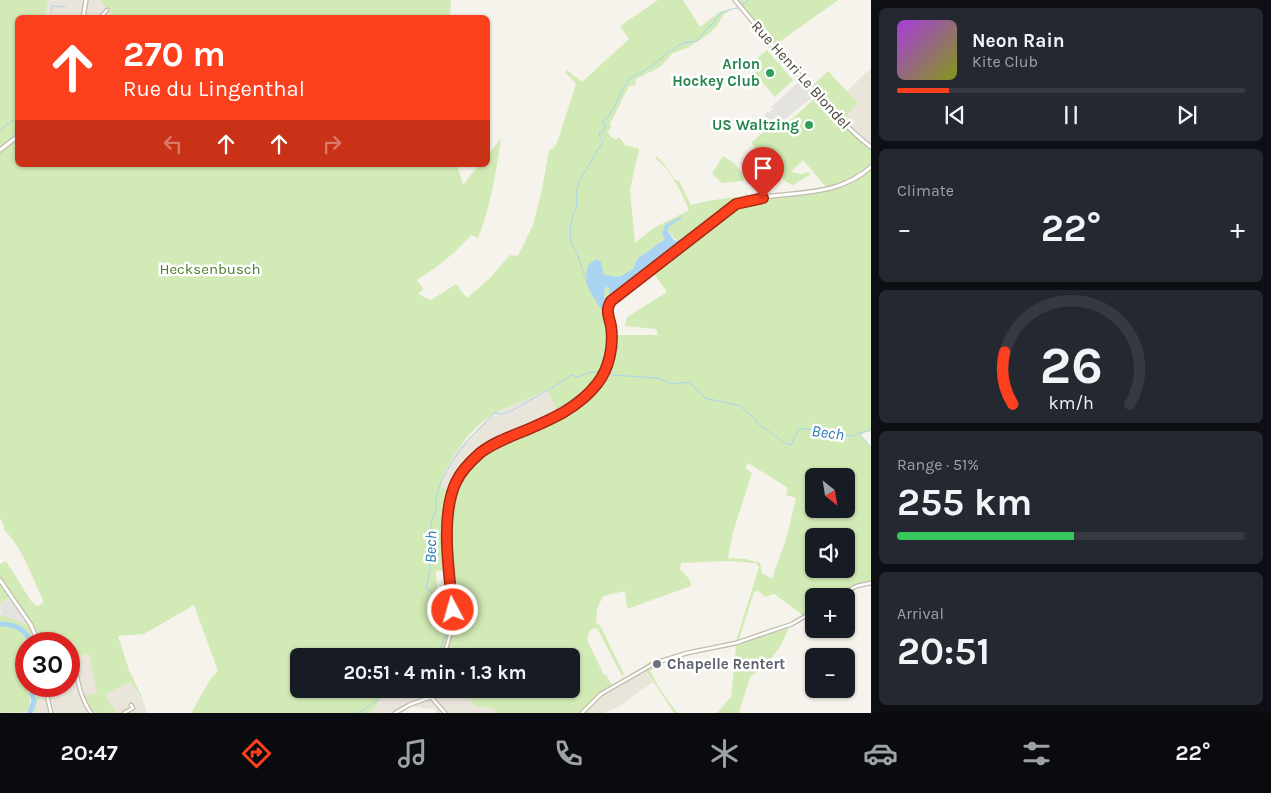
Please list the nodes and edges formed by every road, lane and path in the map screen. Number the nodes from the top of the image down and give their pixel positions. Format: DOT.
graph roads {
  1 [pos="86,0"];
  2 [pos="735,0"];
  3 [pos="107,10"];
  4 [pos="84,15"];
  5 [pos="103,15"];
  6 [pos="15,138"];
  7 [pos="871,147"];
  8 [pos="0,150"];
  9 [pos="871,167"];
  10 [pos="448,566"];
  11 [pos="0,580"];
  12 [pos="871,583"];
  13 [pos="853,588"];
  14 [pos="805,616"];
  15 [pos="33,632"];
  16 [pos="446,648"];
  17 [pos="80,692"];
  18 [pos="47,697"];
  19 [pos="426,698"];
  20 [pos="430,698"];
  21 [pos="131,705"];
  22 [pos="51,713"];
  23 [pos="91,713"];
  24 [pos="124,713"];
  25 [pos="395,713"];
  26 [pos="445,713"];
  27 [pos="582,713"];
  1 -- 4 [label="street"];
  2 -- 7 [label="street, Rue Henri Le Blondel"];
  3 -- 5 [label="street"];
  6 -- 8 [label="street"];
  9 -- 10 [label="street"];
  10 -- 16 [label="street"];
  11 -- 15 [label="street"];
  12 -- 13 [label="street"];
  14 -- 27 [label="street"];
  17 -- 23 [label="street"];
  18 -- 22 [label="street"];
  19 -- 25 [label="street"];
  20 -- 26 [label="street"];
  21 -- 24 [label="street"];
}
